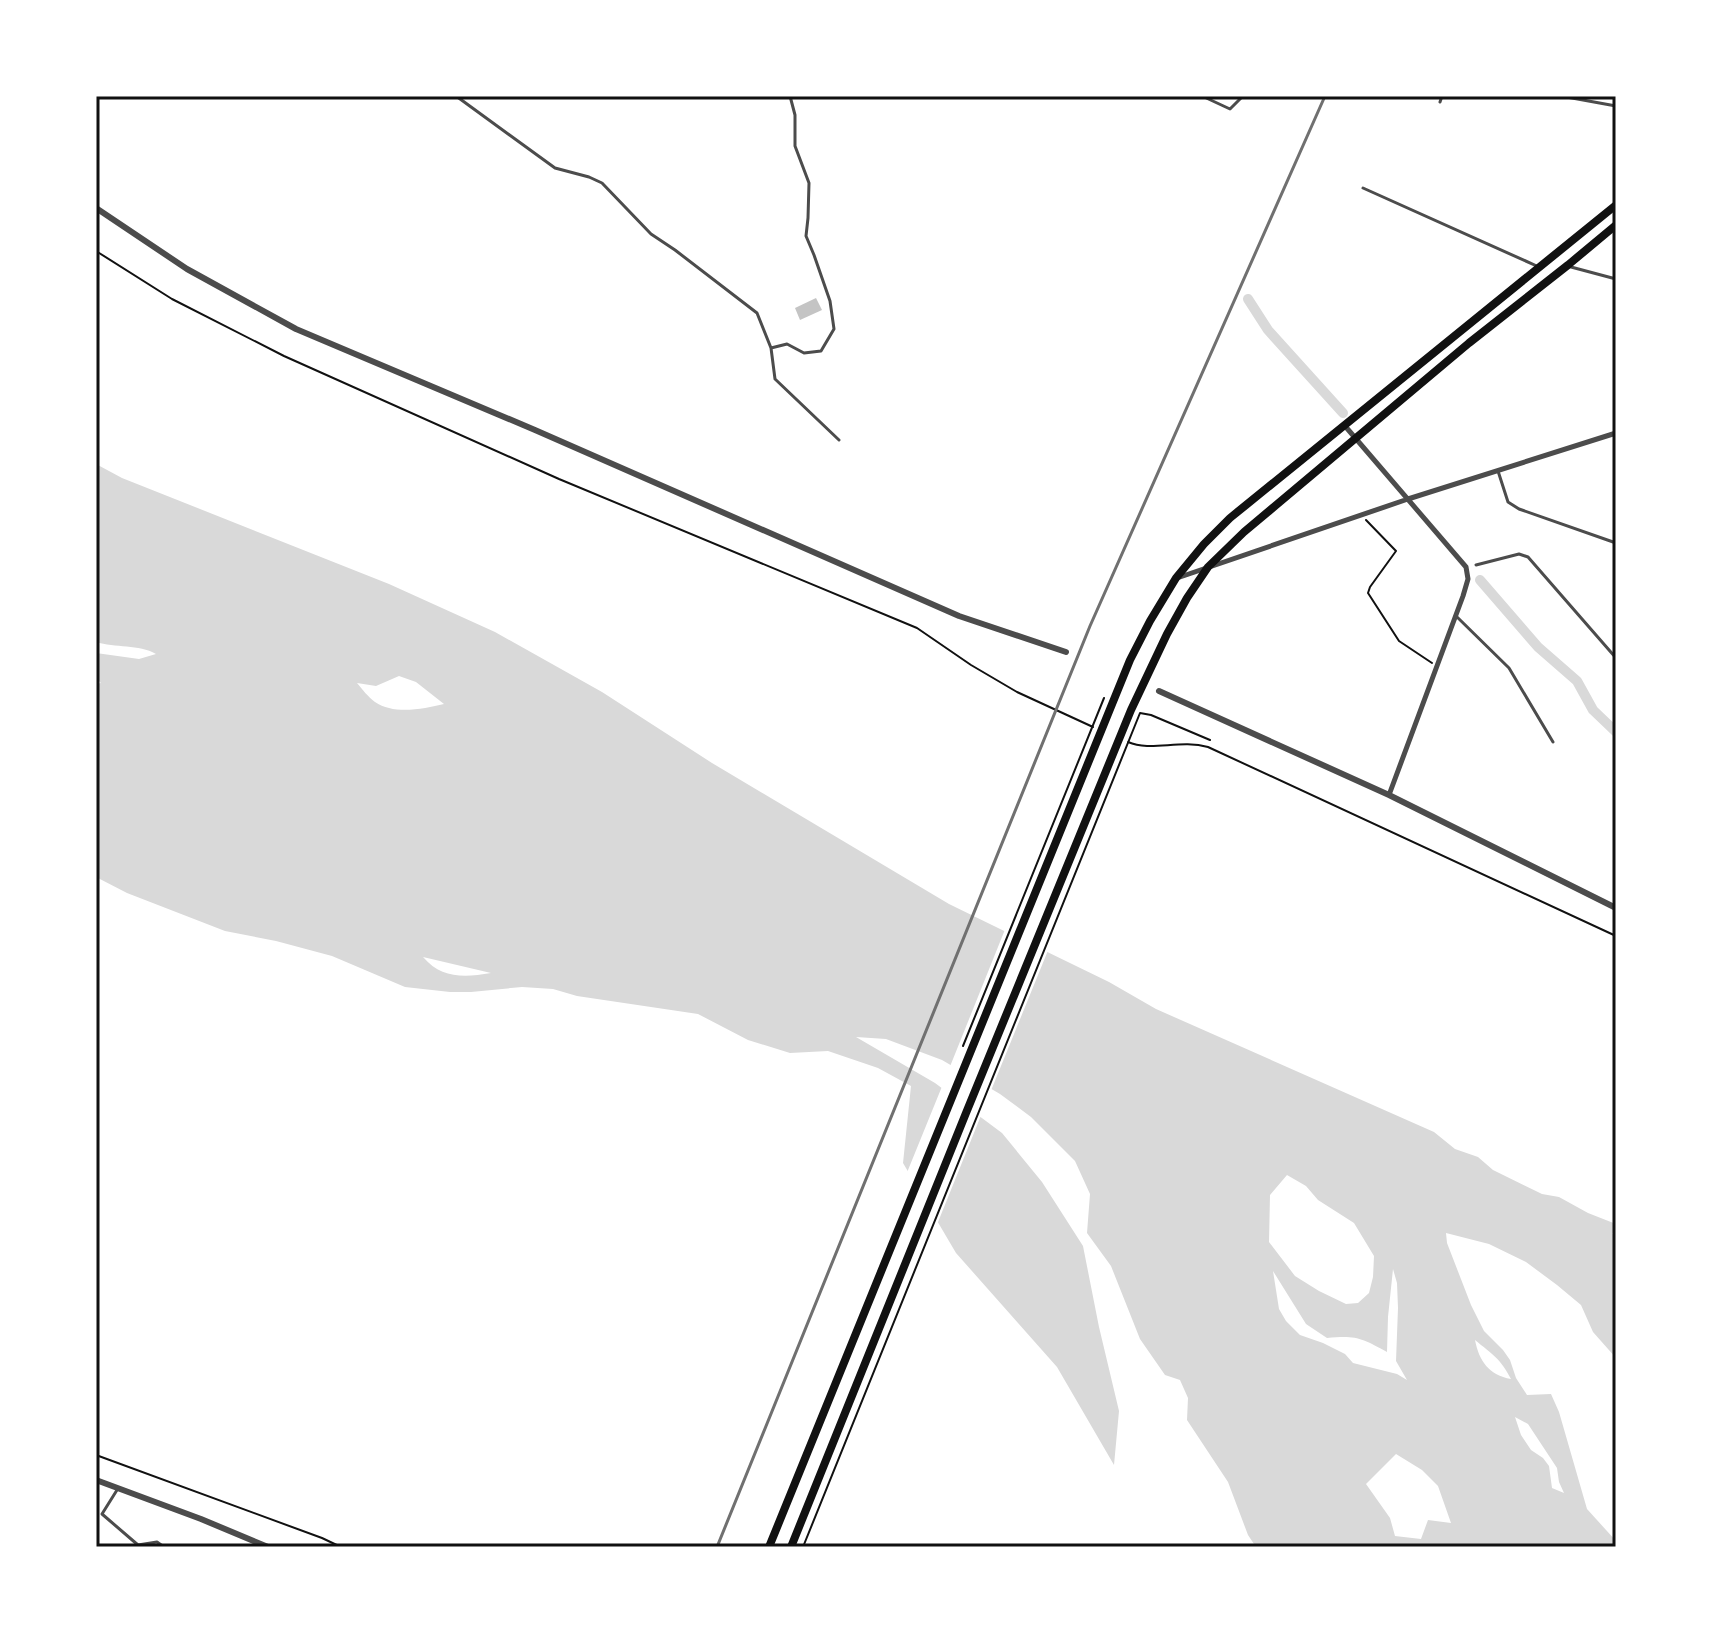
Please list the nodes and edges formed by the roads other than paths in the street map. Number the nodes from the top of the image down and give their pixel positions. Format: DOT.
graph roads {
  1 [pos="456,96"];
  2 [pos="790,96"];
  3 [pos="1202,96"];
  4 [pos="1243,96"];
  5 [pos="1442,96"];
  6 [pos="1563,96"];
  7 [pos="1440,102"];
  8 [pos="1616,106"];
  9 [pos="1363,188"];
  10 [pos="1616,205"];
  11 [pos="96,208"];
  12 [pos="1616,225"];
  13 [pos="1568,265"];
  14 [pos="1539,267"];
  15 [pos="1616,279"];
  16 [pos="771,348"];
  17 [pos="1344,425"];
  18 [pos="1616,433"];
  19 [pos="1355,439"];
  20 [pos="839,440"];
  21 [pos="1498,470"];
  22 [pos="1408,499"];
  23 [pos="1616,543"];
  24 [pos="1476,565"];
  25 [pos="1208,567"];
  26 [pos="1466,567"];
  27 [pos="1176,578"];
  28 [pos="1456,616"];
  29 [pos="1066,652"];
  30 [pos="1616,658"];
  31 [pos="1159,691"];
  32 [pos="1553,742"];
  33 [pos="1389,795"];
  34 [pos="1616,908"];
  35 [pos="96,1480"];
  36 [pos="119,1488"];
  37 [pos="164,1547"];
  38 [pos="268,1547"];
  39 [pos="769,1547"];
  40 [pos="791,1547"];
  1 -- 16 [label="lane"];
  2 -- 16 [label="lane"];
  3 -- 4 [label="lane"];
  5 -- 7 [label="lane"];
  6 -- 8 [label="lane"];
  9 -- 14 [label="lane"];
  10 -- 14 [label="main road"];
  11 -- 29 [label="street"];
  12 -- 13 [label="main road"];
  13 -- 15 [label="lane"];
  13 -- 19 [label="main road"];
  14 -- 17 [label="main road"];
  16 -- 20 [label="lane"];
  17 -- 19 [label="street"];
  17 -- 27 [label="main road"];
  18 -- 21 [label="street"];
  19 -- 22 [label="street"];
  19 -- 25 [label="main road"];
  21 -- 22 [label="street"];
  21 -- 23 [label="lane"];
  22 -- 25 [label="street"];
  22 -- 26 [label="street"];
  24 -- 26 [label="street"];
  24 -- 30 [label="lane"];
  25 -- 27 [label="street"];
  25 -- 40 [label="main road"];
  26 -- 28 [label="street"];
  27 -- 39 [label="main road"];
  28 -- 32 [label="lane"];
  28 -- 33 [label="street"];
  31 -- 33 [label="street"];
  33 -- 34 [label="street"];
  35 -- 36 [label="street"];
  36 -- 37 [label="lane"];
  36 -- 38 [label="street"];
}
